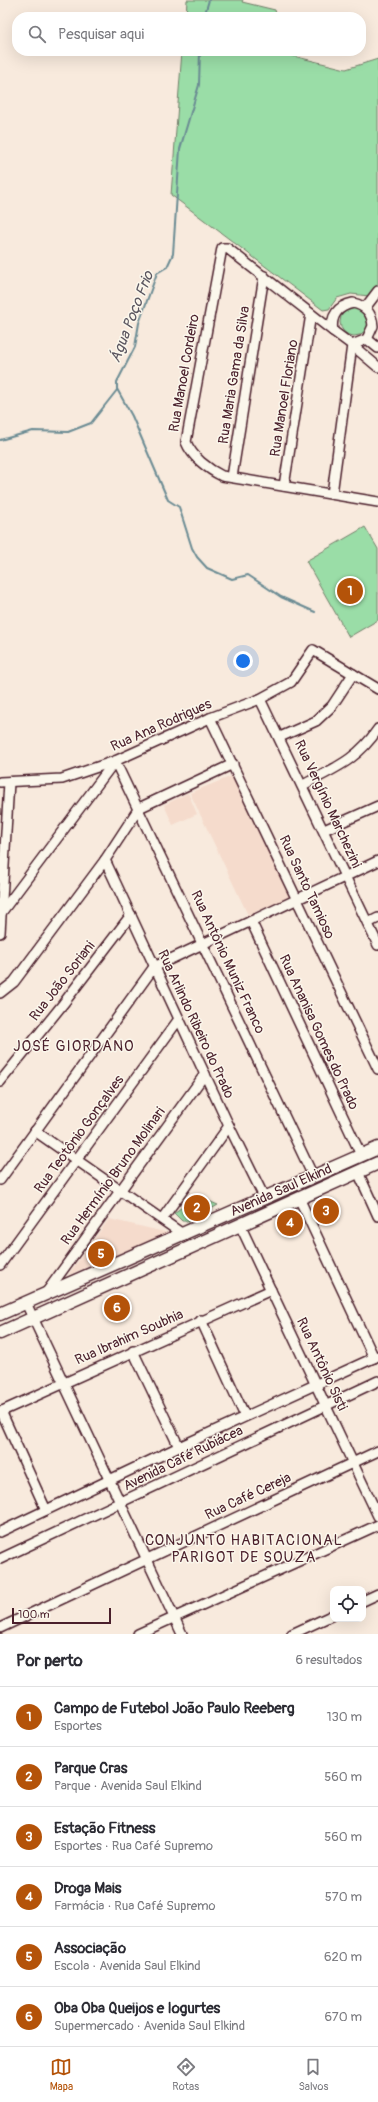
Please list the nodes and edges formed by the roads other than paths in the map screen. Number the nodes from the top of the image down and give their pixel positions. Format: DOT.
graph roads {
  1 [pos="264,276"];
  2 [pos="378,291"];
  3 [pos="365,308"];
  4 [pos="311,314"];
  5 [pos="333,331"];
  6 [pos="367,339"];
  7 [pos="352,345"];
  8 [pos="378,348"];
  9 [pos="378,367"];
  10 [pos="232,478"];
  11 [pos="284,486"];
  12 [pos="332,494"];
  13 [pos="378,502"];
  14 [pos="353,674"];
  15 [pos="378,689"];
  16 [pos="260,699"];
  17 [pos="210,718"];
  18 [pos="378,729"];
  19 [pos="280,737"];
  20 [pos="115,761"];
  21 [pos="233,764"];
  22 [pos="4,782"];
  23 [pos="303,785"];
  24 [pos="378,806"];
  25 [pos="139,808"];
  26 [pos="324,830"];
  27 [pos="105,860"];
  28 [pos="378,861"];
  29 [pos="346,876"];
  30 [pos="298,900"];
  31 [pos="1,913"];
  32 [pos="130,915"];
  33 [pos="378,918"];
  34 [pos="251,921"];
  35 [pos="368,923"];
  36 [pos="0,933"];
  37 [pos="203,943"];
  38 [pos="378,944"];
  39 [pos="154,967"];
  40 [pos="0,993"];
  41 [pos="179,1019"];
  42 [pos="378,1068"];
  43 [pos="204,1074"];
  44 [pos="0,1082"];
  45 [pos="228,1126"];
  46 [pos="35,1131"];
  47 [pos="378,1148"];
  48 [pos="361,1155"];
  49 [pos="78,1160"];
  50 [pos="378,1163"];
  51 [pos="358,1172"];
  52 [pos="313,1176"];
  53 [pos="0,1180"];
  54 [pos="121,1190"];
  55 [pos="299,1198"];
  56 [pos="264,1199"];
  57 [pos="378,1216"];
  58 [pos="162,1219"];
  59 [pos="240,1225"];
  60 [pos="184,1235"];
  61 [pos="0,1265"];
  62 [pos="271,1290"];
  63 [pos="45,1294"];
  64 [pos="26,1303"];
  65 [pos="0,1314"];
  66 [pos="32,1317"];
  67 [pos="201,1320"];
  68 [pos="0,1333"];
  69 [pos="133,1351"];
  70 [pos="376,1357"];
  71 [pos="378,1381"];
  72 [pos="63,1383"];
  73 [pos="316,1385"];
  74 [pos="326,1406"];
  75 [pos="0,1412"];
  76 [pos="245,1416"];
  77 [pos="179,1447"];
  78 [pos="378,1451"];
  79 [pos="353,1463"];
  80 [pos="110,1481"];
  81 [pos="120,1504"];
  82 [pos="46,1510"];
  83 [pos="378,1516"];
  84 [pos="378,1525"];
  85 [pos="0,1532"];
  86 [pos="0,1559"];
  87 [pos="147,1559"];
  88 [pos="378,1594"];
  89 [pos="366,1600"];
  90 [pos="330,1616"];
  91 [pos="174,1617"];
  92 [pos="0,1628"];
  93 [pos="138,1634"];
  94 [pos="182,1634"];
  95 [pos="292,1634"];
  1 -- 4 [label="street"];
  1 -- 10 [label="street, Rua Maria Gama da Silva"];
  1 -- 10 [label="street, Rua Manoel Cordeiro"];
  2 -- 3 [label="street"];
  3 -- 5 [label="street"];
  3 -- 6 [label="street"];
  4 -- 5 [label="street"];
  4 -- 11 [label="street, Rua Manoel Floriano"];
  5 -- 7 [label="street"];
  6 -- 7 [label="street"];
  6 -- 8 [label="street"];
  7 -- 9 [label="street"];
  7 -- 12 [label="street"];
  10 -- 11 [label="street"];
  11 -- 12 [label="street"];
  12 -- 13 [label="street"];
  14 -- 15 [label="street"];
  14 -- 16 [label="street, Rua Ana Rodrigues"];
  14 -- 19 [label="street"];
  16 -- 17 [label="street, Rua Ana Rodrigues"];
  16 -- 19 [label="street, Rua Vergínio Marchezini"];
  17 -- 20 [label="street, Rua Ana Rodrigues"];
  17 -- 21 [label="street, Rua Santo Tamioso"];
  18 -- 23 [label="street"];
  19 -- 23 [label="street, Rua Vergínio Marchezini"];
  20 -- 22 [label="street, Rua Ana Rodrigues"];
  20 -- 25 [label="street, Rua Antônio Muniz Franco"];
  20 -- 31 [label="street"];
  21 -- 25 [label="street"];
  21 -- 30 [label="street, Rua Santo Tamioso"];
  22 -- 31 [label="street"];
  23 -- 26 [label="street, Rua Vergínio Marchezini"];
  24 -- 26 [label="street"];
  25 -- 27 [label="street"];
  25 -- 37 [label="street, Rua Antônio Muniz Franco"];
  26 -- 29 [label="street, Rua Vergínio Marchezini"];
  27 -- 32 [label="street, Rua Arlindo Ribeiro do Prado"];
  27 -- 40 [label="street"];
  28 -- 29 [label="street"];
  29 -- 30 [label="street"];
  29 -- 35 [label="street, Rua Vergínio Marchezini"];
  30 -- 34 [label="street"];
  30 -- 42 [label="street, Rua Santo Tamioso"];
  31 -- 36 [label="street"];
  32 -- 39 [label="street, Rua Arlindo Ribeiro do Prado"];
  32 -- 44 [label="street, Rua João Soriani"];
  33 -- 35 [label="street"];
  34 -- 37 [label="street"];
  34 -- 48 [label="street, Rua Ananisa Gomes do Prado"];
  35 -- 38 [label="street, Rua Vergínio Marchezini"];
  37 -- 39 [label="street"];
  37 -- 52 [label="street, Rua Antônio Muniz Franco"];
  39 -- 41 [label="street, Rua Arlindo Ribeiro do Prado"];
  39 -- 46 [label="street"];
  41 -- 43 [label="street, Rua Arlindo Ribeiro do Prado"];
  41 -- 49 [label="street, Rua Teotônio Gonçalves"];
  43 -- 45 [label="street, Rua Arlindo Ribeiro do Prado"];
  43 -- 54 [label="street, Rua Hermínio Bruno Molinari"];
  45 -- 56 [label="street, Rua Arlindo Ribeiro do Prado"];
  45 -- 58 [label="street"];
  46 -- 49 [label="street"];
  46 -- 53 [label="street"];
  47 -- 48 [label="main road, Avenida Saul Elkind"];
  48 -- 52 [label="main road, Avenida Saul Elkind"];
  49 -- 54 [label="street"];
  49 -- 61 [label="street, Rua Teotônio Gonçalves"];
  50 -- 51 [label="main road, Avenida Saul Elkind"];
  51 -- 55 [label="main road, Avenida Saul Elkind"];
  51 -- 57 [label="street"];
  52 -- 56 [label="main road, Avenida Saul Elkind"];
  54 -- 58 [label="street"];
  54 -- 63 [label="street, Rua Hermínio Bruno Molinari"];
  55 -- 59 [label="main road, Avenida Saul Elkind"];
  55 -- 70 [label="street"];
  56 -- 60 [label="main road, Avenida Saul Elkind"];
  58 -- 60 [label="street"];
  59 -- 62 [label="street, Rua Antônio Sisti"];
  59 -- 66 [label="main road, Avenida Saul Elkind"];
  60 -- 63 [label="main road, Avenida Saul Elkind"];
  62 -- 67 [label="street, Rua Ibrahim Soubhia"];
  62 -- 73 [label="street, Rua Antônio Sisti"];
  63 -- 64 [label="main road, Avenida Saul Elkind"];
  64 -- 65 [label="main road, Avenida Saul Elkind"];
  64 -- 66 [label="street"];
  66 -- 68 [label="main road, Avenida Saul Elkind"];
  66 -- 72 [label="street"];
  67 -- 69 [label="street, Rua Ibrahim Soubhia"];
  67 -- 76 [label="street"];
  69 -- 72 [label="street, Rua Ibrahim Soubhia"];
  69 -- 77 [label="street"];
  70 -- 73 [label="street, Avenida Café Rubiácea"];
  71 -- 74 [label="street, Avenida Café Rubiácea"];
  72 -- 75 [label="street, Rua Ibrahim Soubhia"];
  72 -- 80 [label="street"];
  73 -- 74 [label="street, Rua Antônio Sisti"];
  73 -- 76 [label="street, Avenida Café Rubiácea"];
  74 -- 79 [label="street, Rua Antônio Sisti"];
  74 -- 81 [label="street, Avenida Café Rubiácea"];
  75 -- 82 [label="street"];
  76 -- 77 [label="street, Avenida Café Rubiácea"];
  77 -- 80 [label="street, Avenida Café Rubiácea"];
  78 -- 79 [label="street, Rua Café Cereja"];
  79 -- 83 [label="street, Rua Antônio Sisti"];
  79 -- 87 [label="street, Rua Café Cereja"];
  80 -- 81 [label="street"];
  80 -- 82 [label="street, Avenida Café Rubiácea"];
  81 -- 86 [label="street, Avenida Café Rubiácea"];
  81 -- 87 [label="street"];
  82 -- 85 [label="street, Avenida Café Rubiácea"];
  84 -- 91 [label="street"];
  87 -- 91 [label="street"];
  87 -- 92 [label="street, Rua Café Cereja"];
  88 -- 89 [label="street"];
  90 -- 95 [label="street"];
  91 -- 93 [label="street"];
  91 -- 94 [label="street"];
}
